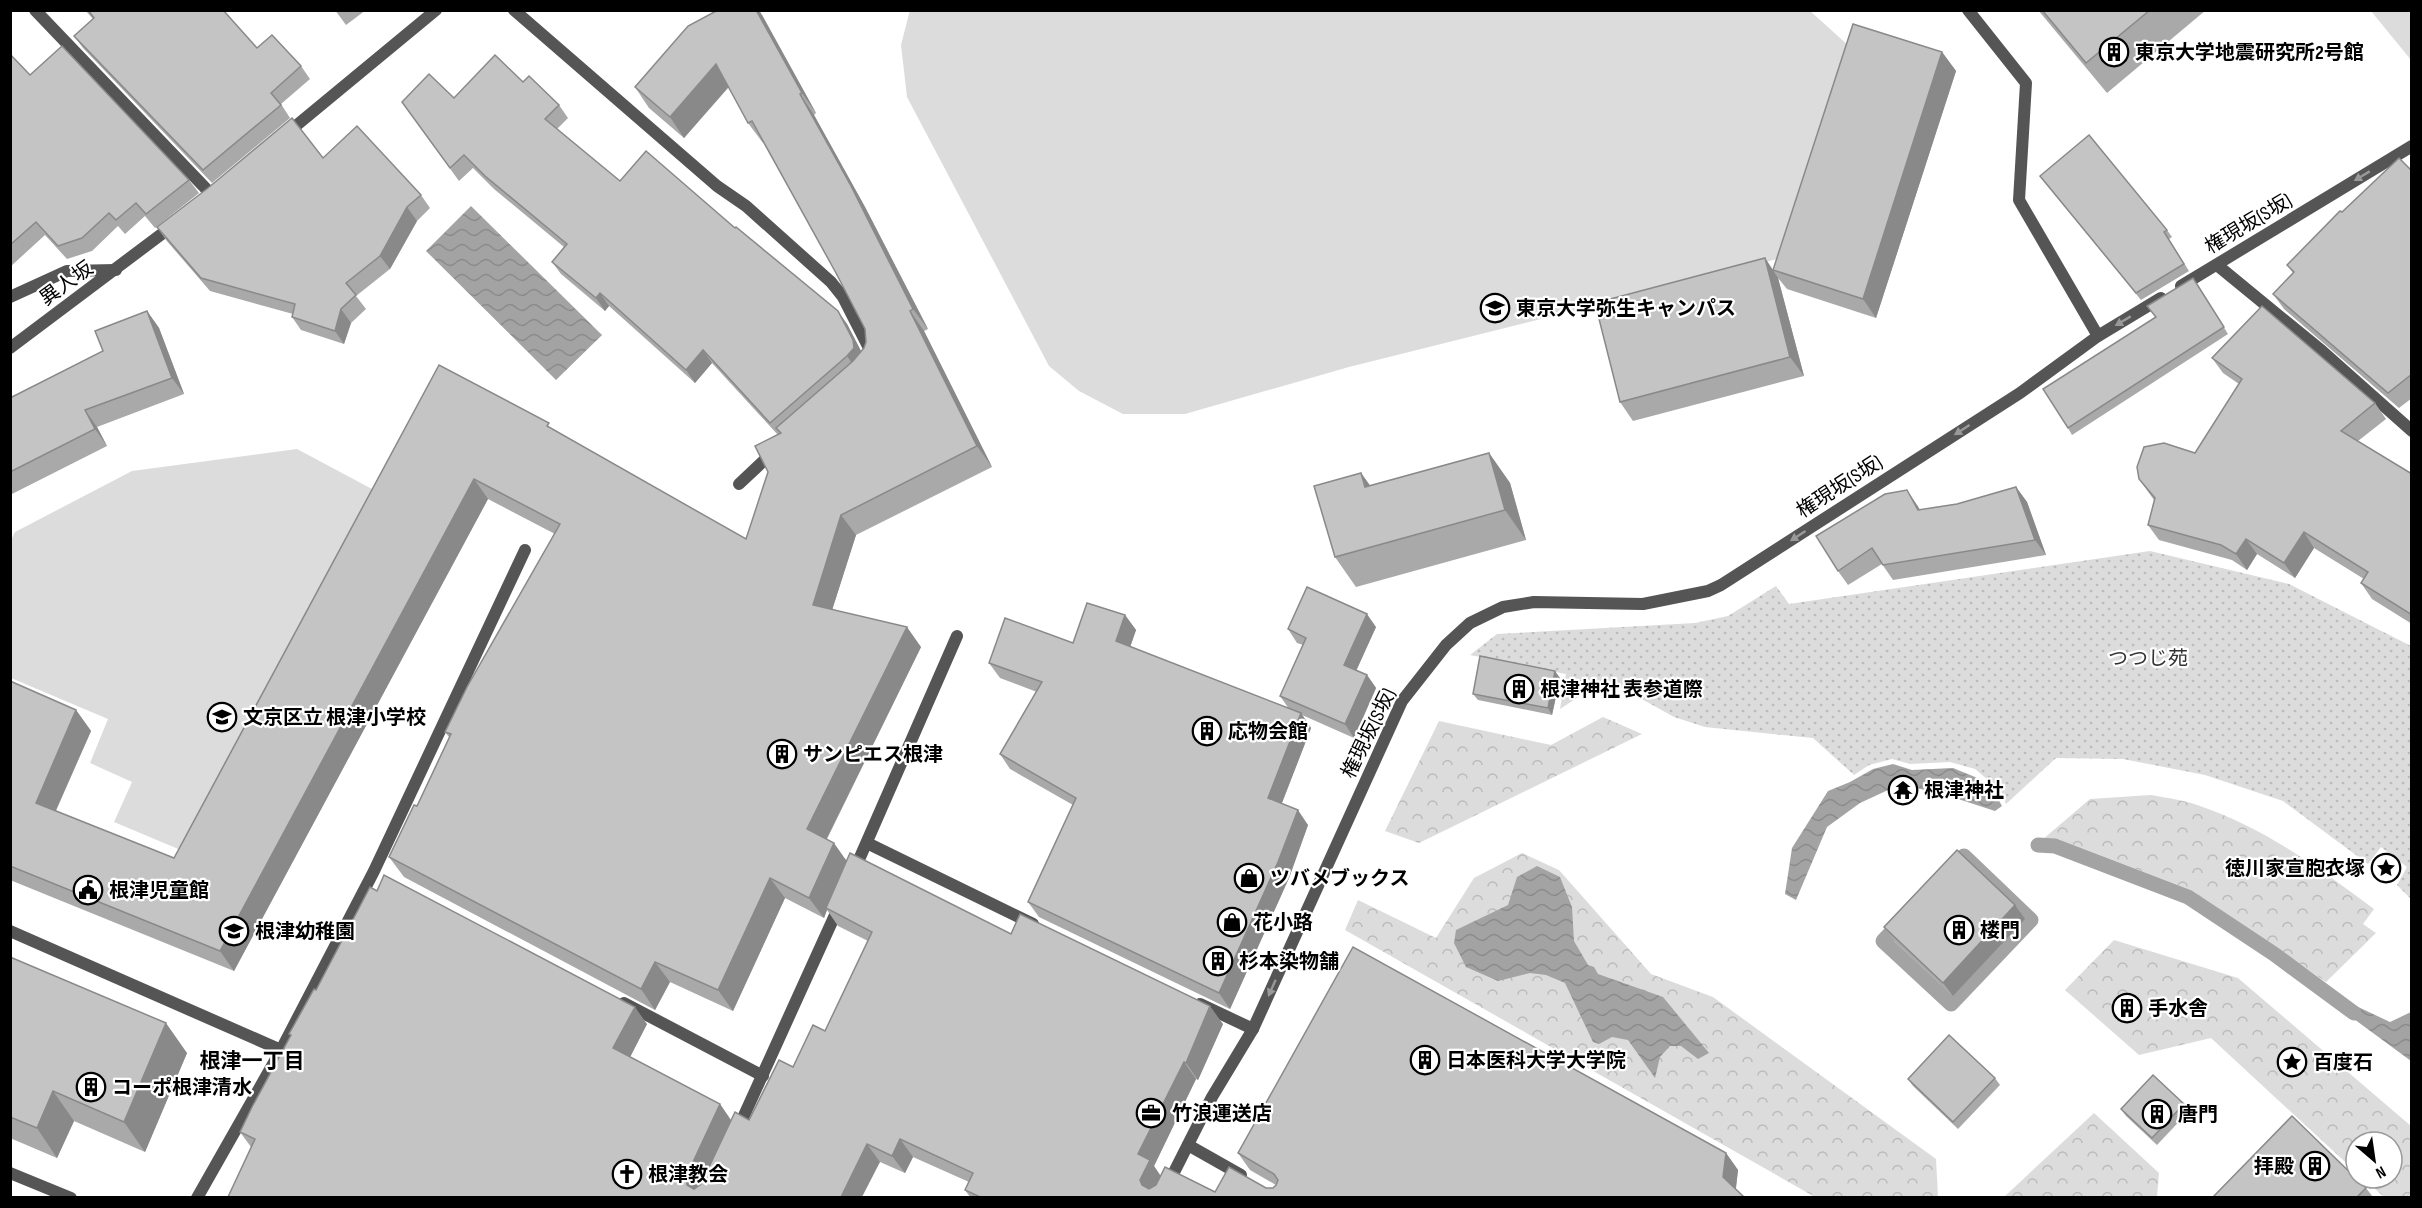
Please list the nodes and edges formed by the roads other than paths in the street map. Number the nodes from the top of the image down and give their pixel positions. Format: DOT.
graph roads {
  1 [pos="35,10"];
  2 [pos="436,10"];
  3 [pos="514,10"];
  4 [pos="1968,10"];
  5 [pos="274,143"];
  6 [pos="2412,146"];
  7 [pos="212,195"];
  8 [pos="186,216"];
  9 [pos="2217,265"];
  10 [pos="116,270"];
  11 [pos="10,297"];
  12 [pos="2098,336"];
  13 [pos="10,348"];
  14 [pos="867,369"];
  15 [pos="2412,431"];
  16 [pos="782,444"];
  17 [pos="739,484"];
  18 [pos="525,550"];
  19 [pos="957,636"];
  20 [pos="867,843"];
  21 [pos="374,871"];
  22 [pos="389,879"];
  23 [pos="10,932"];
  24 [pos="1050,932"];
  25 [pos="616,999"];
  26 [pos="1189,999"];
  27 [pos="1253,1029"];
  28 [pos="281,1050"];
  29 [pos="764,1076"];
  30 [pos="733,1140"];
  31 [pos="1188,1145"];
  32 [pos="10,1173"];
  33 [pos="1250,1180"];
  34 [pos="71,1197"];
  35 [pos="197,1197"];
  36 [pos="1161,1197"];
  1 -- 7 [label="street"];
  2 -- 5 [label="street"];
  3 -- 14 [label="street"];
  4 -- 12 [label="street"];
  6 -- 9 [label="street, 権現坂(S坂), one-way"];
  8 -- 10 [label="street, 異人坂"];
  9 -- 12 [label="street, 権現坂(S坂), one-way"];
  9 -- 15 [label="street"];
  10 -- 11 [label="street"];
  10 -- 13 [label="street, 異人坂"];
  12 -- 27 [label="street, 権現坂(S坂), one-way"];
  16 -- 17 [label="street"];
  18 -- 21 [label="street"];
  19 -- 20 [label="street"];
  20 -- 24 [label="street"];
  20 -- 29 [label="street"];
  21 -- 22 [label="street"];
  21 -- 28 [label="street"];
  23 -- 28 [label="street"];
  25 -- 29 [label="street"];
  26 -- 27 [label="street"];
  27 -- 31 [label="street, 権現坂(S坂)"];
  28 -- 35 [label="street"];
  29 -- 30 [label="street"];
  31 -- 33 [label="street"];
  31 -- 36 [label="street, 権現坂(S坂)"];
  32 -- 34 [label="street"];
}
